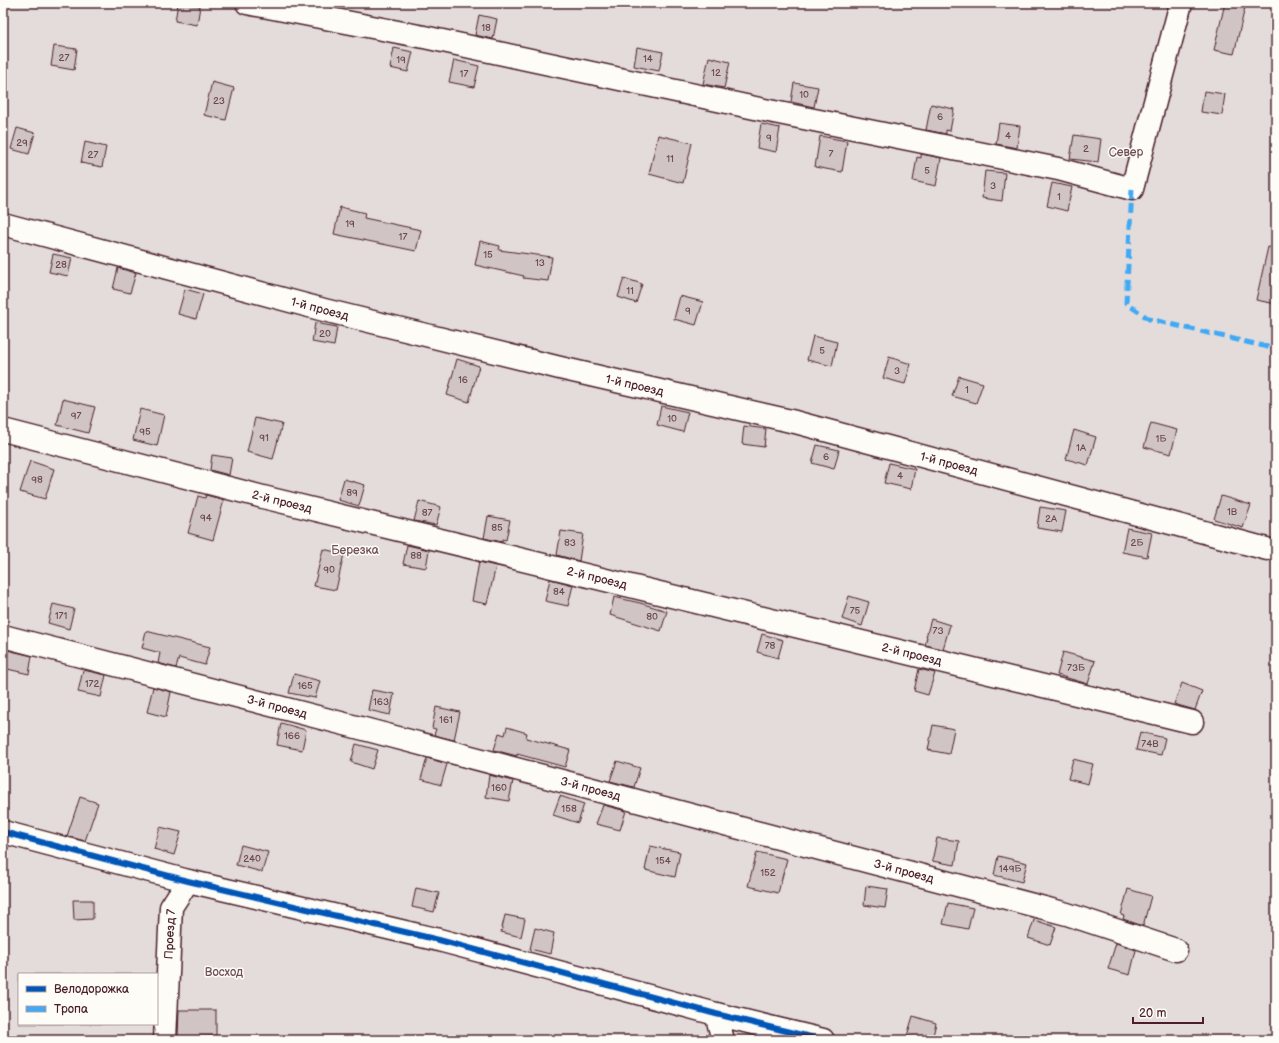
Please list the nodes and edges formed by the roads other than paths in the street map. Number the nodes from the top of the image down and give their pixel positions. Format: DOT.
graph roads {
  1 [pos="247,3"];
  2 [pos="1181,3"];
  3 [pos="3,224"];
  4 [pos="3,430"];
  5 [pos="1267,549"];
  6 [pos="3,636"];
  7 [pos="1192,722"];
  8 [pos="3,832"];
  9 [pos="188,881"];
  10 [pos="1176,950"];
  11 [pos="716,1014"];
  12 [pos="165,1040"];
  13 [pos="723,1040"];
  14 [pos="823,1040"];
  1 -- 2 [label="street"];
  3 -- 5 [label="street, 1-й проезд"];
  4 -- 7 [label="street, 2-й проезд"];
  6 -- 10 [label="street, 3-й проезд"];
  8 -- 9 [label="street"];
  9 -- 11 [label="street"];
  9 -- 12 [label="street, Проезд 7"];
  11 -- 13 [label="street"];
  11 -- 14 [label="street"];
}
